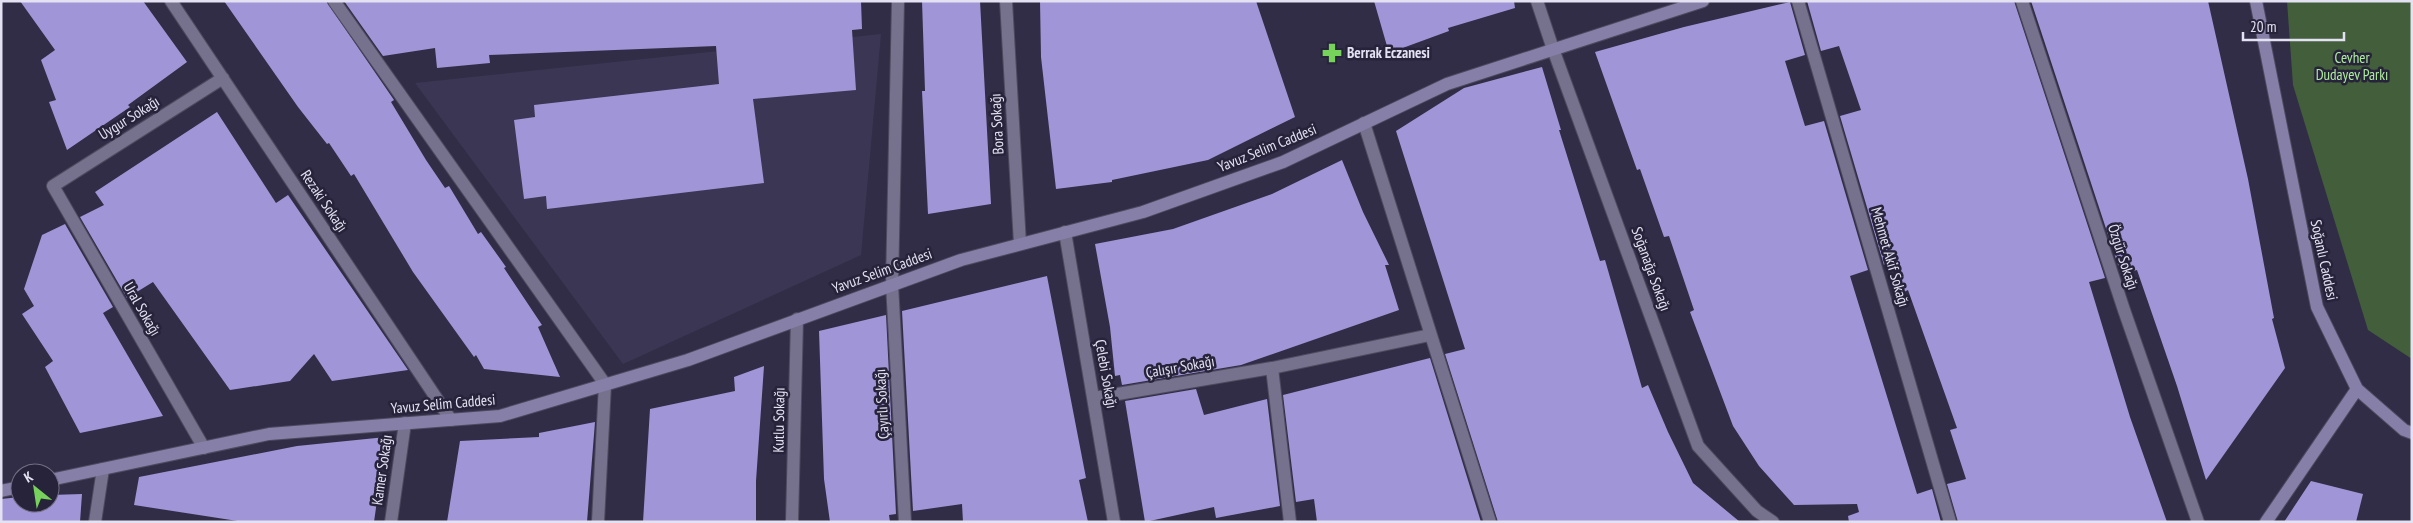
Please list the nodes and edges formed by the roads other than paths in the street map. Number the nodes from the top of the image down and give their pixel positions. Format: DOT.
graph roads {
  1 [pos="171,1"];
  2 [pos="334,1"];
  3 [pos="898,1"];
  4 [pos="1006,1"];
  5 [pos="1537,1"];
  6 [pos="1703,1"];
  7 [pos="1798,1"];
  8 [pos="2022,1"];
  9 [pos="2256,1"];
  10 [pos="1552,48"];
  11 [pos="223,78"];
  12 [pos="1364,123"];
  13 [pos="53,186"];
  14 [pos="1065,232"];
  15 [pos="1020,244"];
  16 [pos="892,284"];
  17 [pos="797,319"];
  18 [pos="1430,336"];
  19 [pos="1272,368"];
  20 [pos="605,384"];
  21 [pos="2357,389"];
  22 [pos="1094,398"];
  23 [pos="451,420"];
  24 [pos="404,423"];
  25 [pos="2412,433"];
  26 [pos="204,448"];
  27 [pos="103,469"];
  28 [pos="60,478"];
  29 [pos="1754,516"];
  30 [pos="95,522"];
  31 [pos="391,522"];
  32 [pos="598,522"];
  33 [pos="792,522"];
  34 [pos="905,522"];
  35 [pos="1114,522"];
  36 [pos="1290,522"];
  37 [pos="1490,522"];
  38 [pos="1773,522"];
  39 [pos="1950,522"];
  40 [pos="2198,522"];
  41 [pos="2266,522"];
  1 -- 11 [label="street, Rezaki Sokağı"];
  2 -- 20 [label="street"];
  3 -- 16 [label="street, Çayırlı Sokağı"];
  4 -- 15 [label="street, Bora Sokağı"];
  5 -- 10 [label="street, Soğanağa Sokağı"];
  6 -- 10 [label="street, Yavuz Selim Caddesi"];
  7 -- 39 [label="street, Mehmet Akif Sokağı"];
  8 -- 40 [label="street, Özgür Sokağı"];
  9 -- 21 [label="street, Soğanlı Caddesi"];
  10 -- 12 [label="street, Yavuz Selim Caddesi"];
  10 -- 29 [label="street, Soğanağa Sokağı"];
  11 -- 13 [label="street, Uygur Sokağı"];
  11 -- 23 [label="street, Rezaki Sokağı"];
  12 -- 14 [label="street, Yavuz Selim Caddesi"];
  12 -- 18 [label="street"];
  13 -- 26 [label="street, Ural Sokağı"];
  14 -- 15 [label="street, Yavuz Selim Caddesi"];
  14 -- 22 [label="street, Çelebi Sokağı"];
  15 -- 16 [label="street, Yavuz Selim Caddesi"];
  16 -- 17 [label="street, Yavuz Selim Caddesi"];
  16 -- 34 [label="street, Çayırlı Sokağı"];
  17 -- 20 [label="street, Yavuz Selim Caddesi"];
  17 -- 33 [label="street, Kutlu Sokağı"];
  18 -- 19 [label="street, Çalışır Sokağı"];
  18 -- 37 [label="street"];
  19 -- 22 [label="street, Çalışır Sokağı"];
  19 -- 36 [label="street"];
  20 -- 23 [label="street, Yavuz Selim Caddesi"];
  20 -- 32 [label="street"];
  21 -- 25 [label="street"];
  21 -- 41 [label="street"];
  22 -- 35 [label="street, Çelebi Sokağı"];
  23 -- 24 [label="street, Yavuz Selim Caddesi"];
  24 -- 26 [label="street, Yavuz Selim Caddesi"];
  24 -- 31 [label="street, Kamer Sokağı"];
  26 -- 27 [label="street, Yavuz Selim Caddesi"];
  27 -- 28 [label="street, Yavuz Selim Caddesi"];
  27 -- 30 [label="street"];
  29 -- 38 [label="street, Soğanağa Sokağı"];
}
